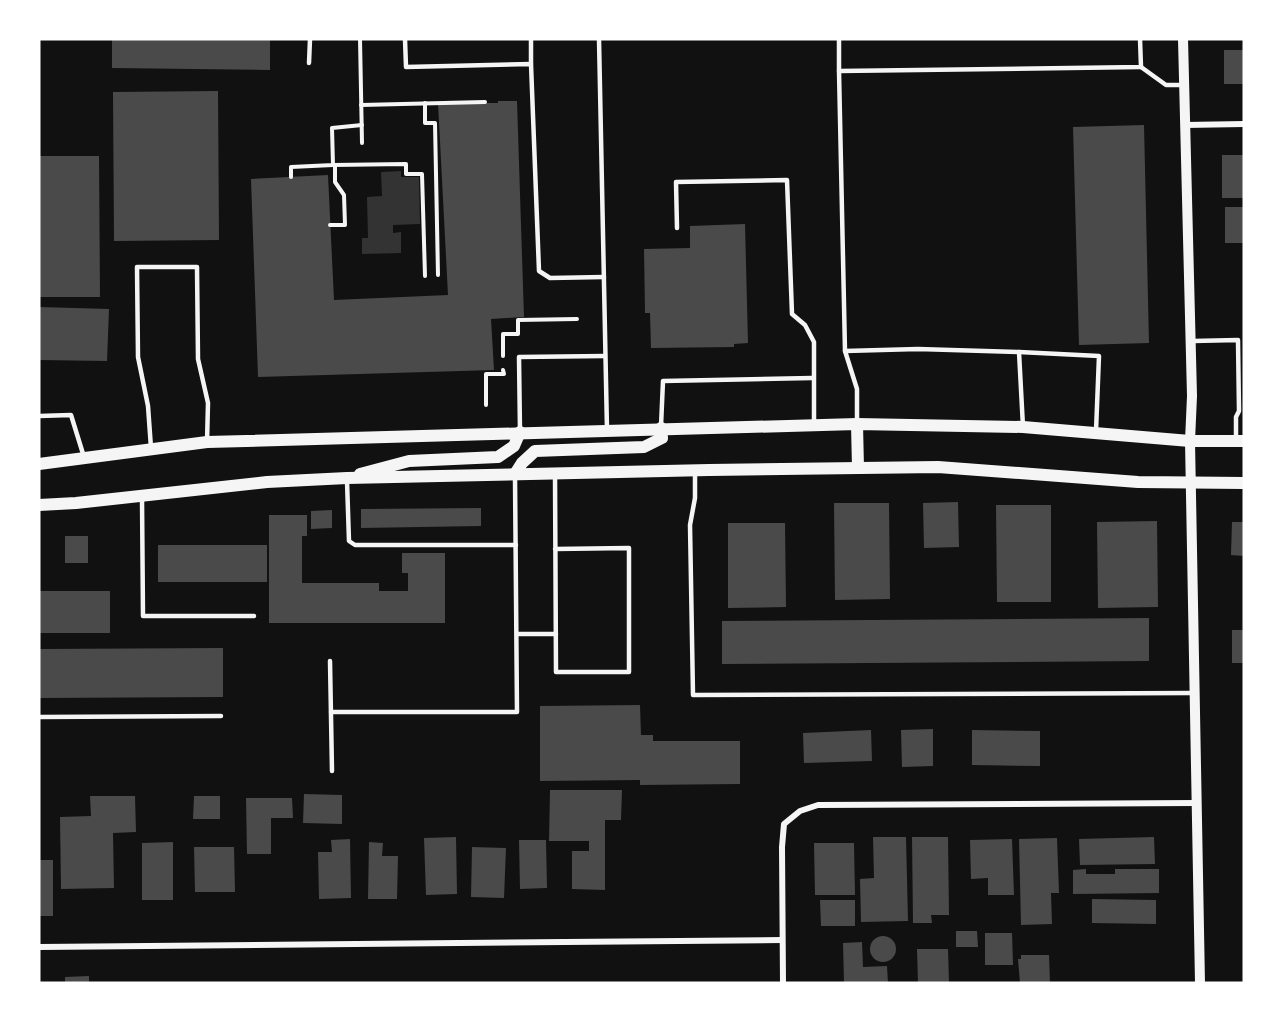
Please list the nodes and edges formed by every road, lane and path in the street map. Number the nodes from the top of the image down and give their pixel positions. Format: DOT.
graph roads {
  1 [pos="310,39"];
  2 [pos="360,39"];
  3 [pos="405,39"];
  4 [pos="531,39"];
  5 [pos="599,39"];
  6 [pos="839,39"];
  7 [pos="1140,39"];
  8 [pos="1183,39"];
  9 [pos="309,63"];
  10 [pos="531,64"];
  11 [pos="1141,67"];
  12 [pos="839,71"];
  13 [pos="1184,85"];
  14 [pos="485,102"];
  15 [pos="425,103"];
  16 [pos="361,105"];
  17 [pos="1244,124"];
  18 [pos="362,125"];
  19 [pos="1185,125"];
  20 [pos="362,143"];
  21 [pos="334,165"];
  22 [pos="291,177"];
  23 [pos="330,225"];
  24 [pos="677,228"];
  25 [pos="438,275"];
  26 [pos="425,276"];
  27 [pos="604,277"];
  28 [pos="1190,341"];
  29 [pos="845,351"];
  30 [pos="1019,352"];
  31 [pos="605,356"];
  32 [pos="812,378"];
  33 [pos="39,417"];
  34 [pos="857,424"];
  35 [pos="814,425"];
  36 [pos="1023,427"];
  37 [pos="661,428"];
  38 [pos="607,430"];
  39 [pos="520,432"];
  40 [pos="1096,434"];
  41 [pos="1190,441"];
  42 [pos="1240,441"];
  43 [pos="207,442"];
  44 [pos="151,449"];
  45 [pos="84,458"];
  46 [pos="39,464"];
  47 [pos="858,468"];
  48 [pos="695,472"];
  49 [pos="515,474"];
  50 [pos="555,474"];
  51 [pos="347,478"];
  52 [pos="1191,483"];
  53 [pos="1244,483"];
  54 [pos="142,496"];
  55 [pos="39,505"];
  56 [pos="516,545"];
  57 [pos="555,549"];
  58 [pos="254,616"];
  59 [pos="517,634"];
  60 [pos="556,634"];
  61 [pos="330,662"];
  62 [pos="1195,693"];
  63 [pos="331,712"];
  64 [pos="220,716"];
  65 [pos="39,717"];
  66 [pos="332,771"];
  67 [pos="1197,803"];
  68 [pos="782,940"];
  69 [pos="39,947"];
  70 [pos="783,983"];
  71 [pos="1200,983"];
  1 -- 9 [label="lane"];
  2 -- 16 [label="path"];
  3 -- 10 [label="lane"];
  4 -- 10 [label="lane"];
  5 -- 27 [label="lane"];
  6 -- 12 [label="lane"];
  7 -- 11 [label="lane"];
  8 -- 13 [label="street"];
  10 -- 27 [label="lane"];
  11 -- 12 [label="lane"];
  11 -- 13 [label="lane"];
  12 -- 29 [label="lane"];
  13 -- 19 [label="street"];
  14 -- 15 [label="path"];
  15 -- 16 [label="path"];
  15 -- 25 [label="path"];
  16 -- 18 [label="path"];
  17 -- 19 [label="street"];
  18 -- 20 [label="path"];
  18 -- 21 [label="path"];
  19 -- 28 [label="street"];
  21 -- 22 [label="path"];
  21 -- 23 [label="path"];
  21 -- 26 [label="path"];
  24 -- 32 [label="lane"];
  27 -- 31 [label="lane"];
  28 -- 41 [label="street"];
  28 -- 42 [label="lane"];
  29 -- 30 [label="lane"];
  29 -- 34 [label="lane"];
  30 -- 36 [label="lane"];
  30 -- 40 [label="lane"];
  31 -- 38 [label="lane"];
  31 -- 39 [label="lane"];
  32 -- 35 [label="lane"];
  32 -- 37 [label="lane"];
  33 -- 45 [label="lane"];
  34 -- 35 [label="main road"];
  34 -- 36 [label="main road"];
  34 -- 47 [label="main road"];
  35 -- 37 [label="main road"];
  36 -- 40 [label="main road"];
  37 -- 38 [label="main road"];
  37 -- 49 [label="main road"];
  38 -- 39 [label="main road"];
  39 -- 43 [label="main road"];
  39 -- 51 [label="main road"];
  40 -- 41 [label="main road"];
  41 -- 42 [label="main road"];
  41 -- 52 [label="street"];
  43 -- 44 [label="main road"];
  43 -- 44 [label="lane"];
  44 -- 45 [label="main road"];
  45 -- 46 [label="main road"];
  47 -- 48 [label="main road"];
  47 -- 52 [label="main road"];
  48 -- 50 [label="main road"];
  48 -- 62 [label="lane"];
  49 -- 50 [label="main road"];
  49 -- 51 [label="main road"];
  49 -- 56 [label="lane"];
  50 -- 57 [label="lane"];
  51 -- 54 [label="main road"];
  51 -- 56 [label="lane"];
  52 -- 53 [label="main road"];
  52 -- 62 [label="street"];
  54 -- 55 [label="main road"];
  54 -- 58 [label="lane"];
  56 -- 59 [label="lane"];
  57 -- 60 [label="lane"];
  57 -- 60 [label="lane"];
  59 -- 60 [label="lane"];
  59 -- 63 [label="lane"];
  61 -- 63 [label="lane"];
  62 -- 67 [label="street"];
  63 -- 66 [label="lane"];
  64 -- 65 [label="lane"];
  67 -- 68 [label="street"];
  67 -- 71 [label="street"];
  68 -- 69 [label="street"];
  68 -- 70 [label="street"];
}
